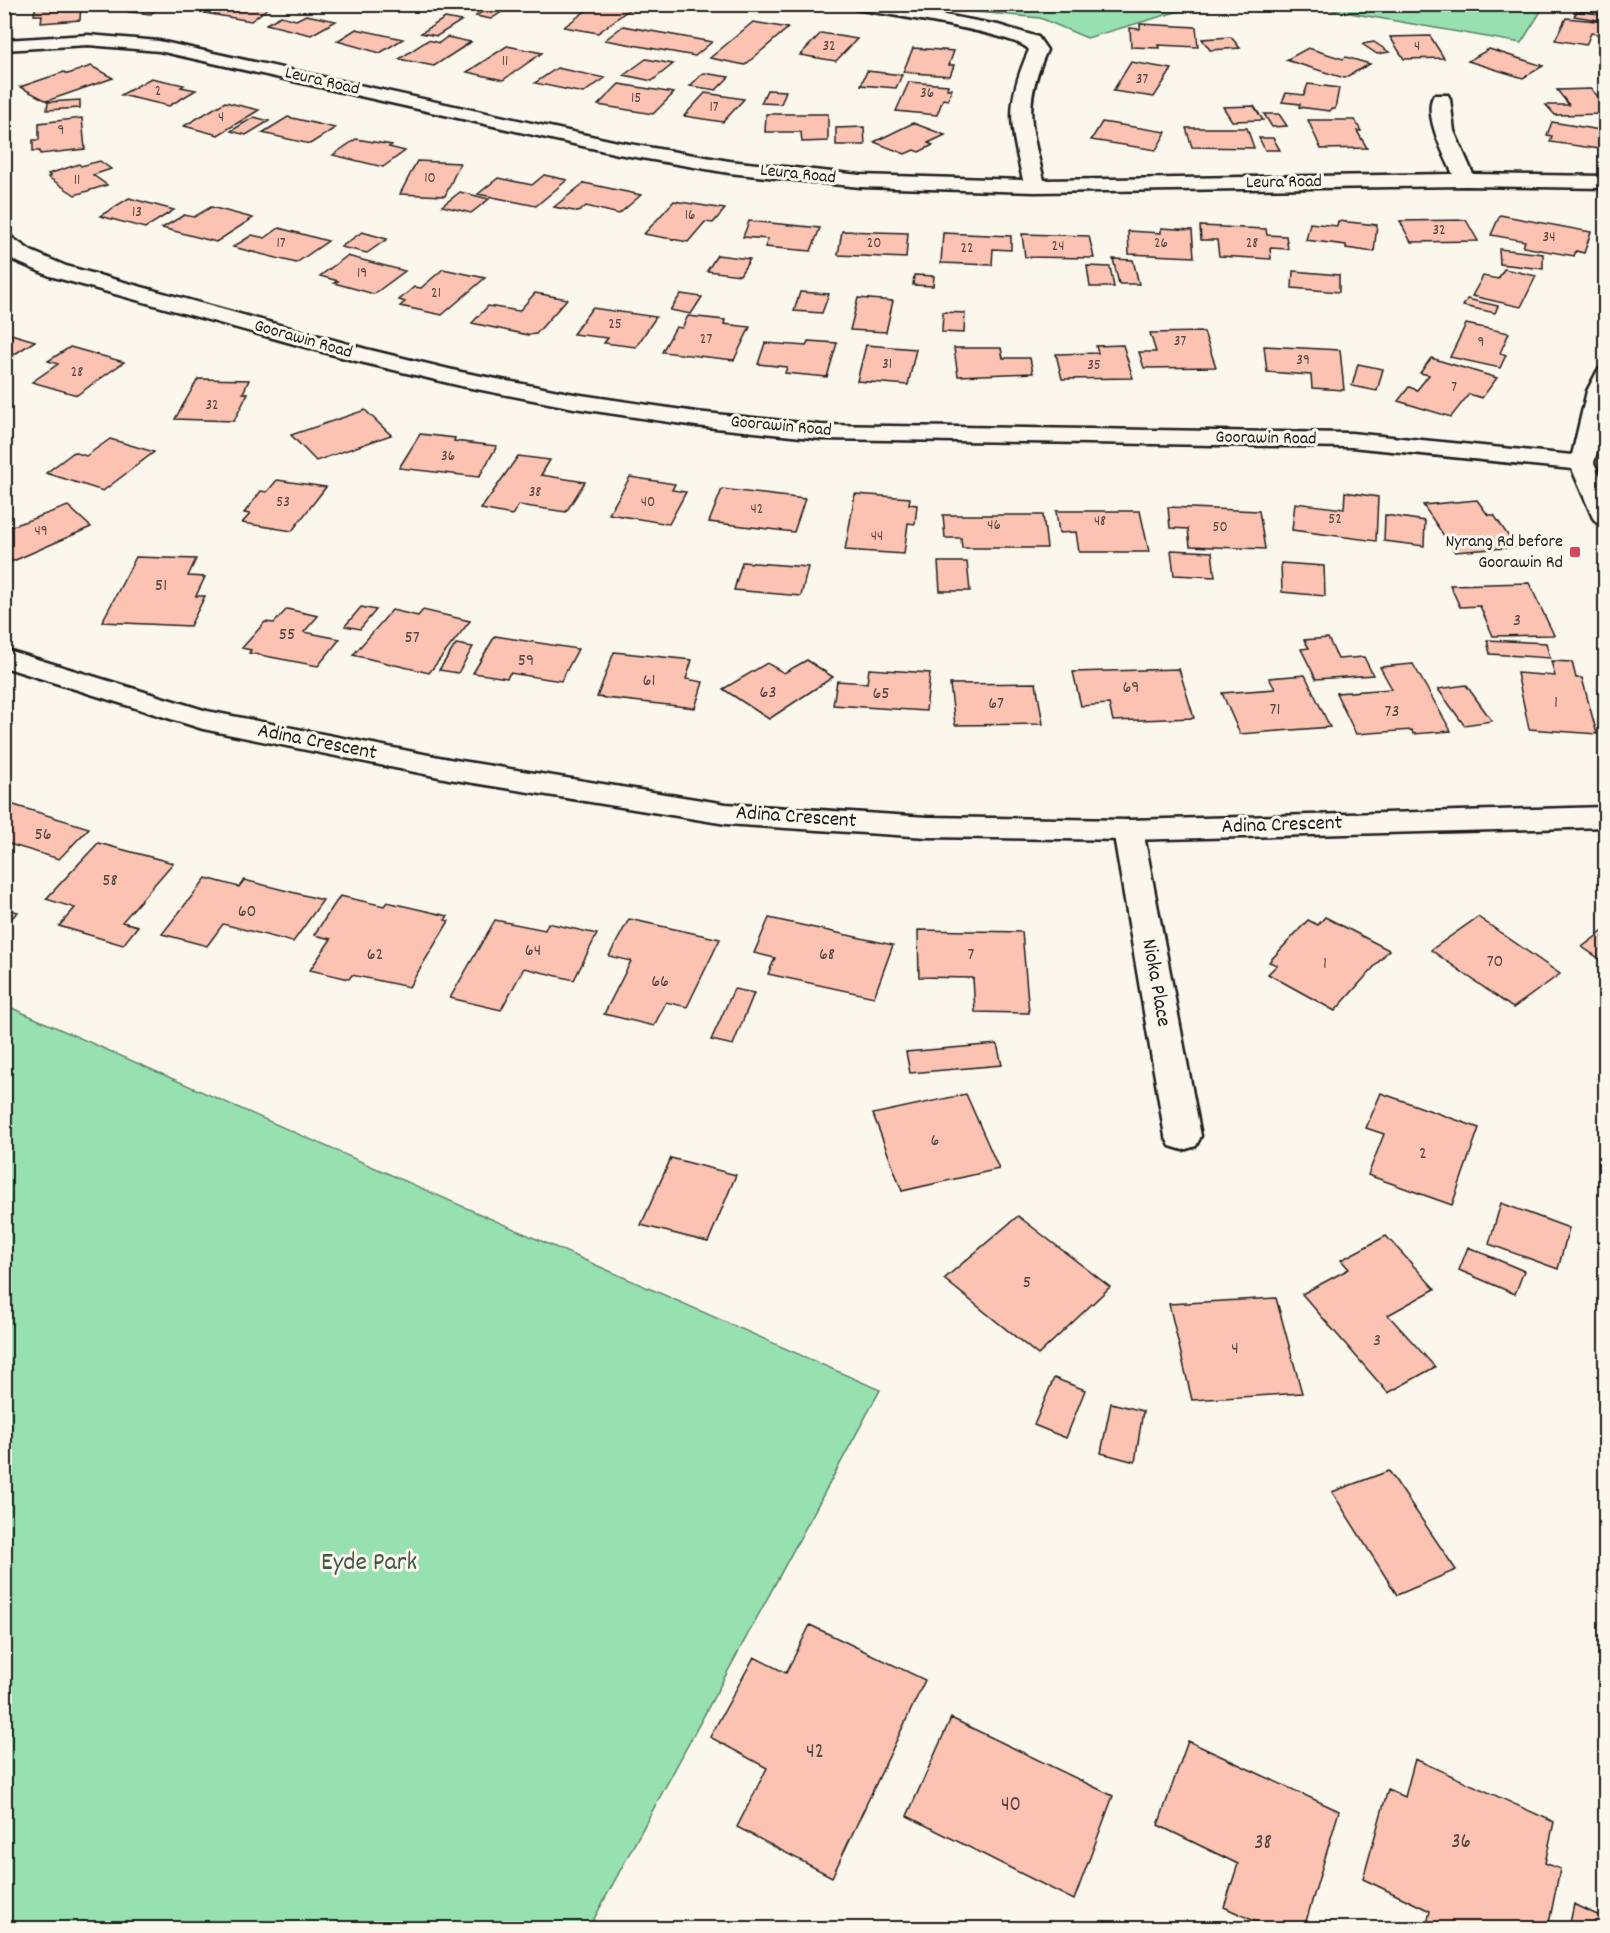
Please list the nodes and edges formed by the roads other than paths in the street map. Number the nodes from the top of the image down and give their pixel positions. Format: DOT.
graph roads {
  1 [pos="855,4"];
  2 [pos="4,45"];
  3 [pos="1441,99"];
  4 [pos="1466,180"];
  5 [pos="1605,182"];
  6 [pos="1035,186"];
  7 [pos="4,241"];
  8 [pos="1605,375"];
  9 [pos="1582,463"];
  10 [pos="1605,518"];
  11 [pos="4,658"];
  12 [pos="1605,817"];
  13 [pos="1128,830"];
  14 [pos="1183,1136"];
  1 -- 6 [label="street"];
  2 -- 6 [label="street, Leura Road"];
  3 -- 4 [label="street"];
  4 -- 5 [label="street, Leura Road"];
  4 -- 6 [label="street, Leura Road"];
  7 -- 9 [label="street, Goorawin Road"];
  8 -- 9 [label="street"];
  9 -- 10 [label="street"];
  11 -- 13 [label="street, Adina Crescent"];
  12 -- 13 [label="street, Adina Crescent"];
  13 -- 14 [label="street, Nioka Place"];
}
